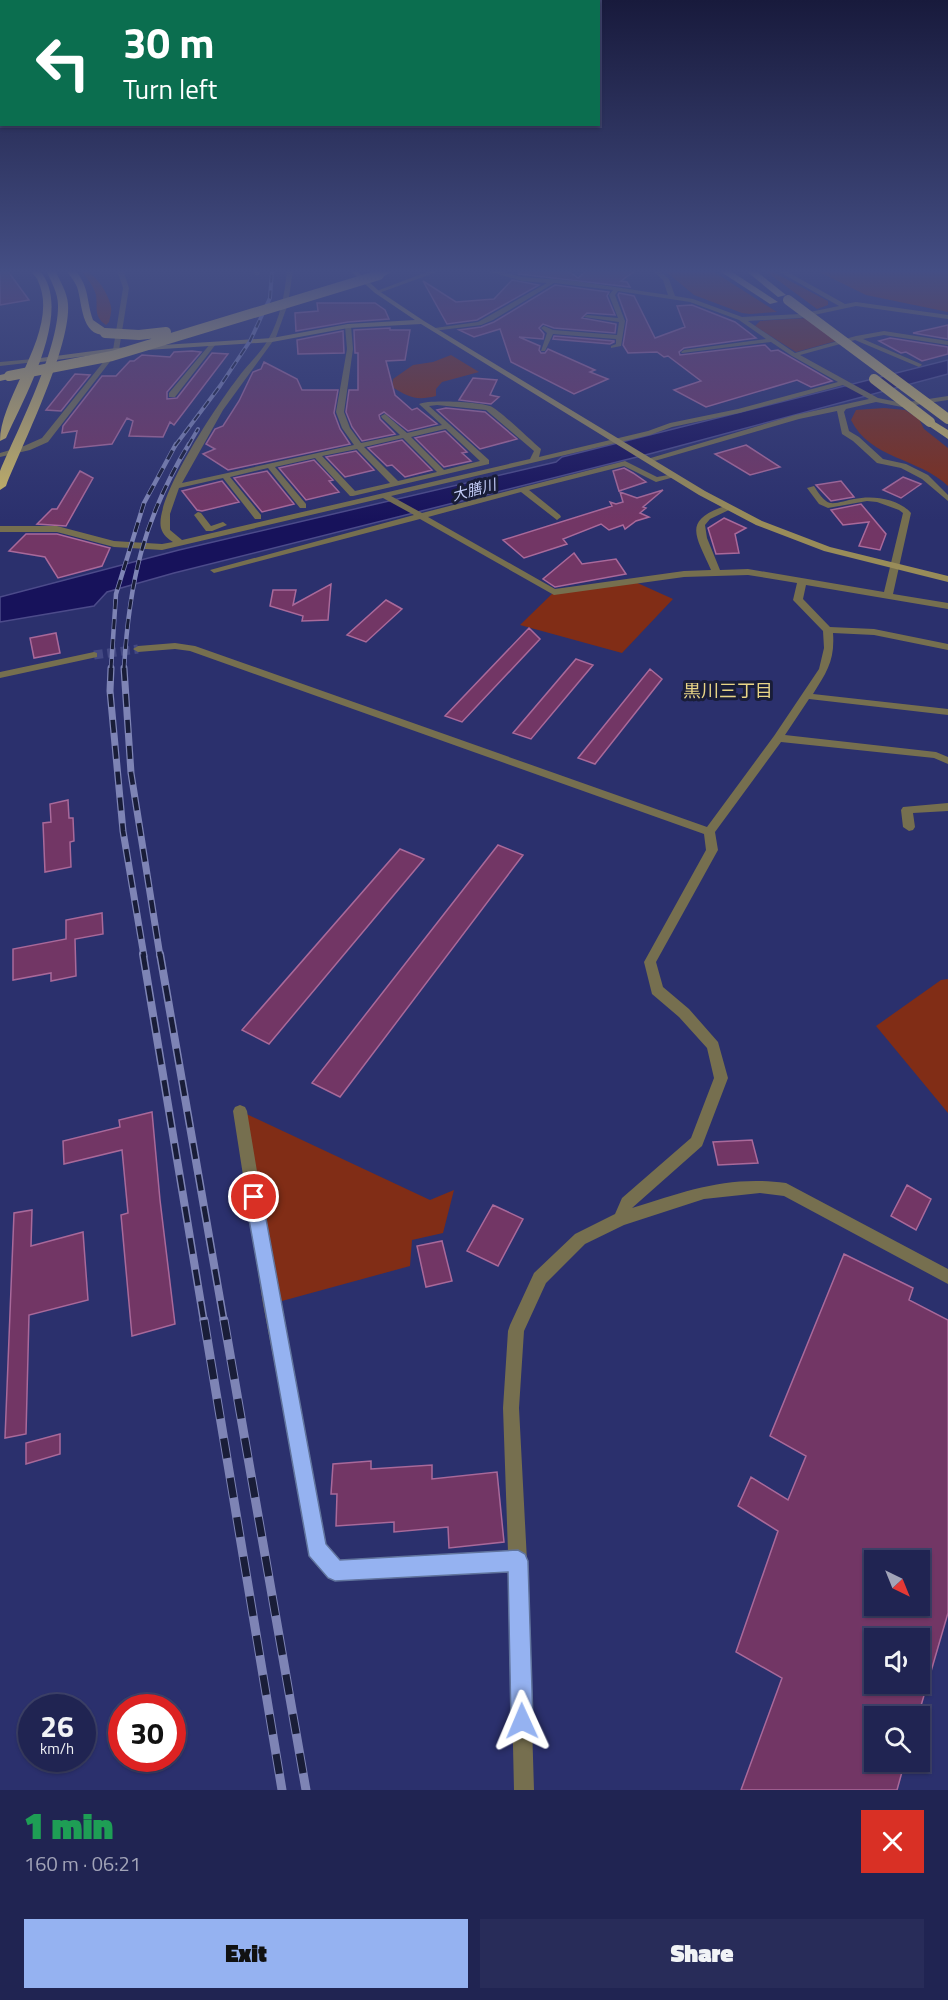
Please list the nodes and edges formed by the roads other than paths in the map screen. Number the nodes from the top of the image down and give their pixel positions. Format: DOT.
graph roads {
  1 [pos="36,354"];
  2 [pos="53,354"];
  3 [pos="91,354"];
  4 [pos="102,354"];
  5 [pos="113,354"];
  6 [pos="121,354"];
  7 [pos="205,354"];
  8 [pos="261,354"];
  9 [pos="349,354"];
  10 [pos="474,354"];
  11 [pos="799,354"];
  12 [pos="860,354"];
  13 [pos="892,354"];
  14 [pos="794,355"];
  15 [pos="52,359"];
  16 [pos="33,361"];
  17 [pos="0,364"];
  18 [pos="919,365"];
  19 [pos="865,372"];
  20 [pos="5,375"];
  21 [pos="847,383"];
  22 [pos="172,395"];
  23 [pos="948,398"];
  24 [pos="874,399"];
  25 [pos="843,407"];
  26 [pos="385,416"];
  27 [pos="948,419"];
  28 [pos="445,427"];
  29 [pos="406,435"];
  30 [pos="948,436"];
  31 [pos="0,438"];
  32 [pos="617,441"];
  33 [pos="358,445"];
  34 [pos="4,453"];
  35 [pos="316,454"];
  36 [pos="646,459"];
  37 [pos="533,461"];
  38 [pos="269,465"];
  39 [pos="443,473"];
  40 [pos="433,475"];
  41 [pos="225,476"];
  42 [pos="674,476"];
  43 [pos="395,483"];
  44 [pos="428,485"];
  45 [pos="0,486"];
  46 [pos="177,486"];
  47 [pos="811,488"];
  48 [pos="522,489"];
  49 [pos="353,494"];
  50 [pos="387,497"];
  51 [pos="948,499"];
  52 [pos="303,506"];
  53 [pos="728,507"];
  54 [pos="198,515"];
  55 [pos="418,516"];
  56 [pos="258,517"];
  57 [pos="557,517"];
  58 [pos="0,529"];
  59 [pos="181,543"];
  60 [pos="894,567"];
  61 [pos="214,570"];
  62 [pos="716,572"];
  63 [pos="948,579"];
  64 [pos="802,582"];
  65 [pos="888,596"];
  66 [pos="948,606"];
  67 [pos="828,630"];
  68 [pos="948,647"];
  69 [pos="138,649"];
  70 [pos="94,655"];
  71 [pos="0,675"];
  72 [pos="806,696"];
  73 [pos="948,712"];
  74 [pos="778,738"];
  75 [pos="948,761"];
  76 [pos="948,807"];
  77 [pos="909,827"];
  78 [pos="709,832"];
  79 [pos="240,1111"];
  80 [pos="620,1219"];
  81 [pos="948,1277"];
  82 [pos="518,1561"];
  83 [pos="524,1790"];
  1 -- 16 [label="highway"];
  2 -- 15 [label="highway"];
  3 -- 15 [label="street"];
  4 -- 20 [label="highway, bridge"];
  5 -- 34 [label="street"];
  6 -- 20 [label="highway, bridge"];
  7 -- 22 [label="street"];
  8 -- 46 [label="street"];
  9 -- 33 [label="street"];
  10 -- 32 [label="street"];
  11 -- 14 [label="street"];
  12 -- 27 [label="highway, bridge"];
  13 -- 18 [label="street"];
  14 -- 21 [label="street"];
  15 -- 16 [label="street"];
  15 -- 34 [label="highway"];
  16 -- 17 [label="street"];
  16 -- 31 [label="highway"];
  19 -- 30 [label="highway, bridge"];
  21 -- 24 [label="street"];
  21 -- 32 [label="street"];
  23 -- 24 [label="street"];
  24 -- 25 [label="street"];
  25 -- 36 [label="street"];
  25 -- 51 [label="street"];
  26 -- 29 [label="street"];
  28 -- 29 [label="street"];
  28 -- 37 [label="street"];
  28 -- 39 [label="street"];
  29 -- 33 [label="street"];
  29 -- 39 [label="street"];
  32 -- 36 [label="street"];
  32 -- 37 [label="street"];
  33 -- 35 [label="street"];
  33 -- 43 [label="street"];
  34 -- 45 [label="highway"];
  35 -- 38 [label="street"];
  35 -- 49 [label="street"];
  36 -- 42 [label="street"];
  37 -- 44 [label="street"];
  38 -- 41 [label="street"];
  38 -- 52 [label="street"];
  39 -- 40 [label="street"];
  40 -- 43 [label="street"];
  40 -- 44 [label="street"];
  41 -- 46 [label="street"];
  41 -- 56 [label="street"];
  42 -- 48 [label="street"];
  42 -- 53 [label="street"];
  43 -- 49 [label="street"];
  44 -- 50 [label="street"];
  46 -- 59 [label="street"];
  47 -- 60 [label="street"];
  48 -- 55 [label="street"];
  48 -- 57 [label="street"];
  49 -- 52 [label="street"];
  50 -- 55 [label="street"];
  50 -- 59 [label="street"];
  52 -- 56 [label="street"];
  53 -- 60 [label="street"];
  53 -- 62 [label="street"];
  54 -- 56 [label="street"];
  55 -- 61 [label="street"];
  55 -- 62 [label="street"];
  58 -- 59 [label="street"];
  60 -- 63 [label="street"];
  60 -- 65 [label="street"];
  62 -- 64 [label="street"];
  64 -- 65 [label="street"];
  64 -- 67 [label="street"];
  65 -- 66 [label="street"];
  67 -- 68 [label="street"];
  67 -- 72 [label="street"];
  69 -- 78 [label="street"];
  70 -- 71 [label="street"];
  72 -- 73 [label="street"];
  72 -- 74 [label="street"];
  74 -- 75 [label="street"];
  74 -- 78 [label="street"];
  76 -- 77 [label="street"];
  78 -- 80 [label="street"];
  79 -- 82 [label="street"];
  80 -- 81 [label="street"];
  80 -- 82 [label="street"];
  82 -- 83 [label="street"];
}
